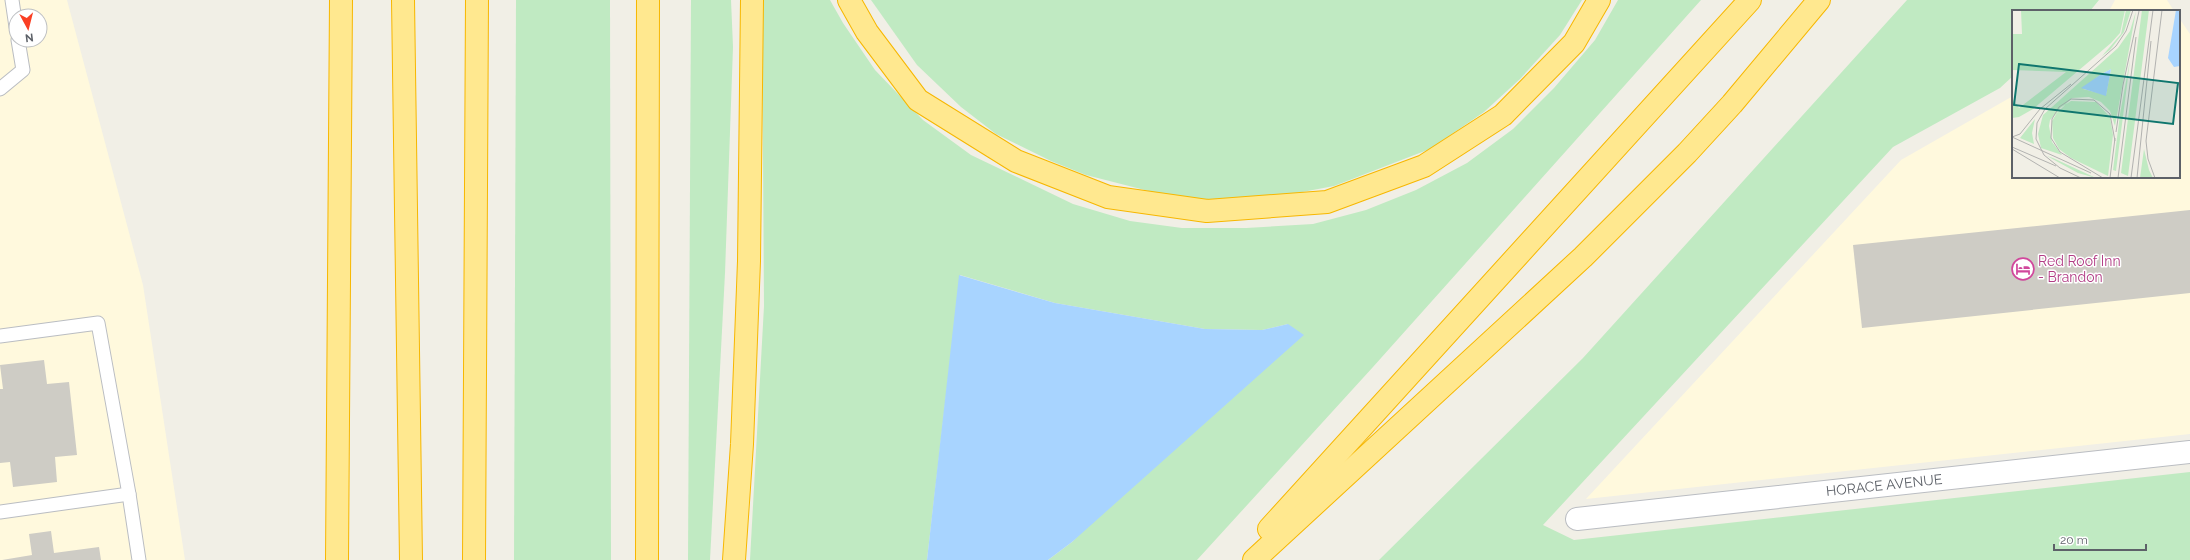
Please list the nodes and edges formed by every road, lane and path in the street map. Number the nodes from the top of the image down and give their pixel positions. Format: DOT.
graph roads {
  1 [pos="341,0"];
  2 [pos="404,0"];
  3 [pos="476,0"];
  4 [pos="648,0"];
  5 [pos="752,0"];
  6 [pos="849,0"];
  7 [pos="1599,0"];
  8 [pos="1750,0"];
  9 [pos="1819,0"];
  10 [pos="19,48"];
  11 [pos="0,89"];
  12 [pos="0,336"];
  13 [pos="2190,452"];
  14 [pos="129,494"];
  15 [pos="0,512"];
  16 [pos="1577,519"];
  17 [pos="139,560"];
  18 [pos="337,560"];
  19 [pos="411,560"];
  20 [pos="474,560"];
  21 [pos="647,560"];
  22 [pos="734,560"];
  23 [pos="1242,560"];
  24 [pos="1254,560"];
  1 -- 18 [label="highway"];
  2 -- 19 [label="highway"];
  3 -- 20 [label="highway"];
  4 -- 21 [label="highway"];
  5 -- 22 [label="highway"];
  6 -- 7 [label="highway"];
  8 -- 23 [label="highway"];
  9 -- 24 [label="highway"];
  10 -- 11 [label="lane"];
  12 -- 14 [label="lane"];
  13 -- 16 [label="street, HORACE AVENUE"];
  14 -- 15 [label="lane"];
  14 -- 17 [label="lane"];
}
